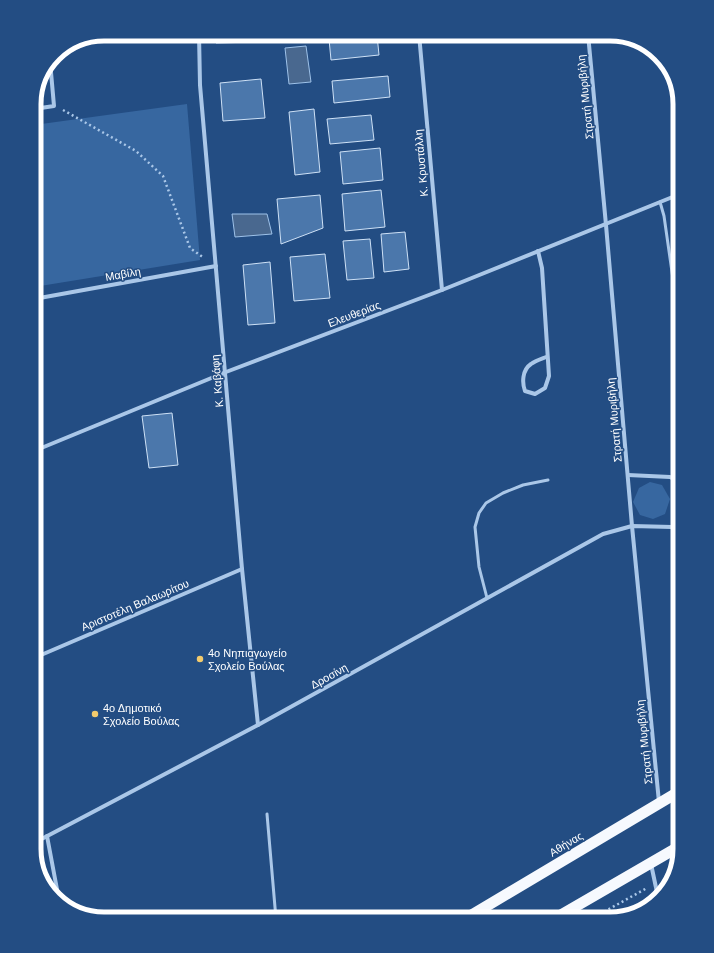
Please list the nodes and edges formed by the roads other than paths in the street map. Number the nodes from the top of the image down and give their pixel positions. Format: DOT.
graph roads {
  1 [pos="199,41"];
  2 [pos="419,41"];
  3 [pos="589,41"];
  4 [pos="51,71"];
  5 [pos="41,108"];
  6 [pos="673,197"];
  7 [pos="660,202"];
  8 [pos="606,225"];
  9 [pos="538,251"];
  10 [pos="216,266"];
  11 [pos="673,279"];
  12 [pos="442,290"];
  13 [pos="41,298"];
  14 [pos="546,357"];
  15 [pos="226,372"];
  16 [pos="41,448"];
  17 [pos="628,476"];
  18 [pos="673,478"];
  19 [pos="548,480"];
  20 [pos="632,526"];
  21 [pos="673,526"];
  22 [pos="242,569"];
  23 [pos="487,598"];
  24 [pos="41,655"];
  25 [pos="258,725"];
  26 [pos="673,795"];
  27 [pos="659,803"];
  28 [pos="267,814"];
  29 [pos="47,836"];
  30 [pos="41,839"];
  31 [pos="673,850"];
  32 [pos="651,863"];
  33 [pos="57,890"];
  34 [pos="657,890"];
  35 [pos="275,912"];
  36 [pos="477,912"];
  37 [pos="566,912"];
  1 -- 10 [label="street, Κ. Καβάφη"];
  2 -- 12 [label="street, Κ. Κρυστάλλη"];
  3 -- 8 [label="street, Στρατή Μυριβήλη"];
  4 -- 5 [label="street"];
  6 -- 7 [label="street, Ελευθερίας"];
  7 -- 8 [label="street, Ελευθερίας"];
  7 -- 11 [label="lane"];
  8 -- 9 [label="street, Ελευθερίας"];
  8 -- 17 [label="street, Στρατή Μυριβήλη"];
  9 -- 12 [label="street, Ελευθερίας"];
  9 -- 14 [label="street"];
  10 -- 13 [label="street, Μαβίλη"];
  10 -- 15 [label="street, Κ. Καβάφη"];
  12 -- 15 [label="street, Ελευθερίας"];
  14 -- 14 [label="street"];
  15 -- 16 [label="street, Ελευθερίας"];
  15 -- 22 [label="street, Κ. Καβάφη"];
  17 -- 18 [label="street"];
  17 -- 20 [label="street, Στρατή Μυριβήλη"];
  19 -- 23 [label="lane"];
  20 -- 21 [label="street, Δροσίνη"];
  20 -- 23 [label="street, Δροσίνη"];
  20 -- 27 [label="street, Στρατή Μυριβήλη"];
  22 -- 24 [label="street, Αριστοτέλη Βαλαωρίτου"];
  22 -- 25 [label="street, Κ. Καβάφη"];
  23 -- 25 [label="street, Δροσίνη"];
  25 -- 29 [label="street, Δροσίνη"];
  26 -- 27 [label="highway, Αθήνας"];
  27 -- 36 [label="highway, Αθήνας"];
  28 -- 35 [label="lane"];
  29 -- 30 [label="street, Δροσίνη"];
  29 -- 33 [label="street"];
  31 -- 32 [label="highway"];
  32 -- 34 [label="street"];
  32 -- 37 [label="highway"];
}
